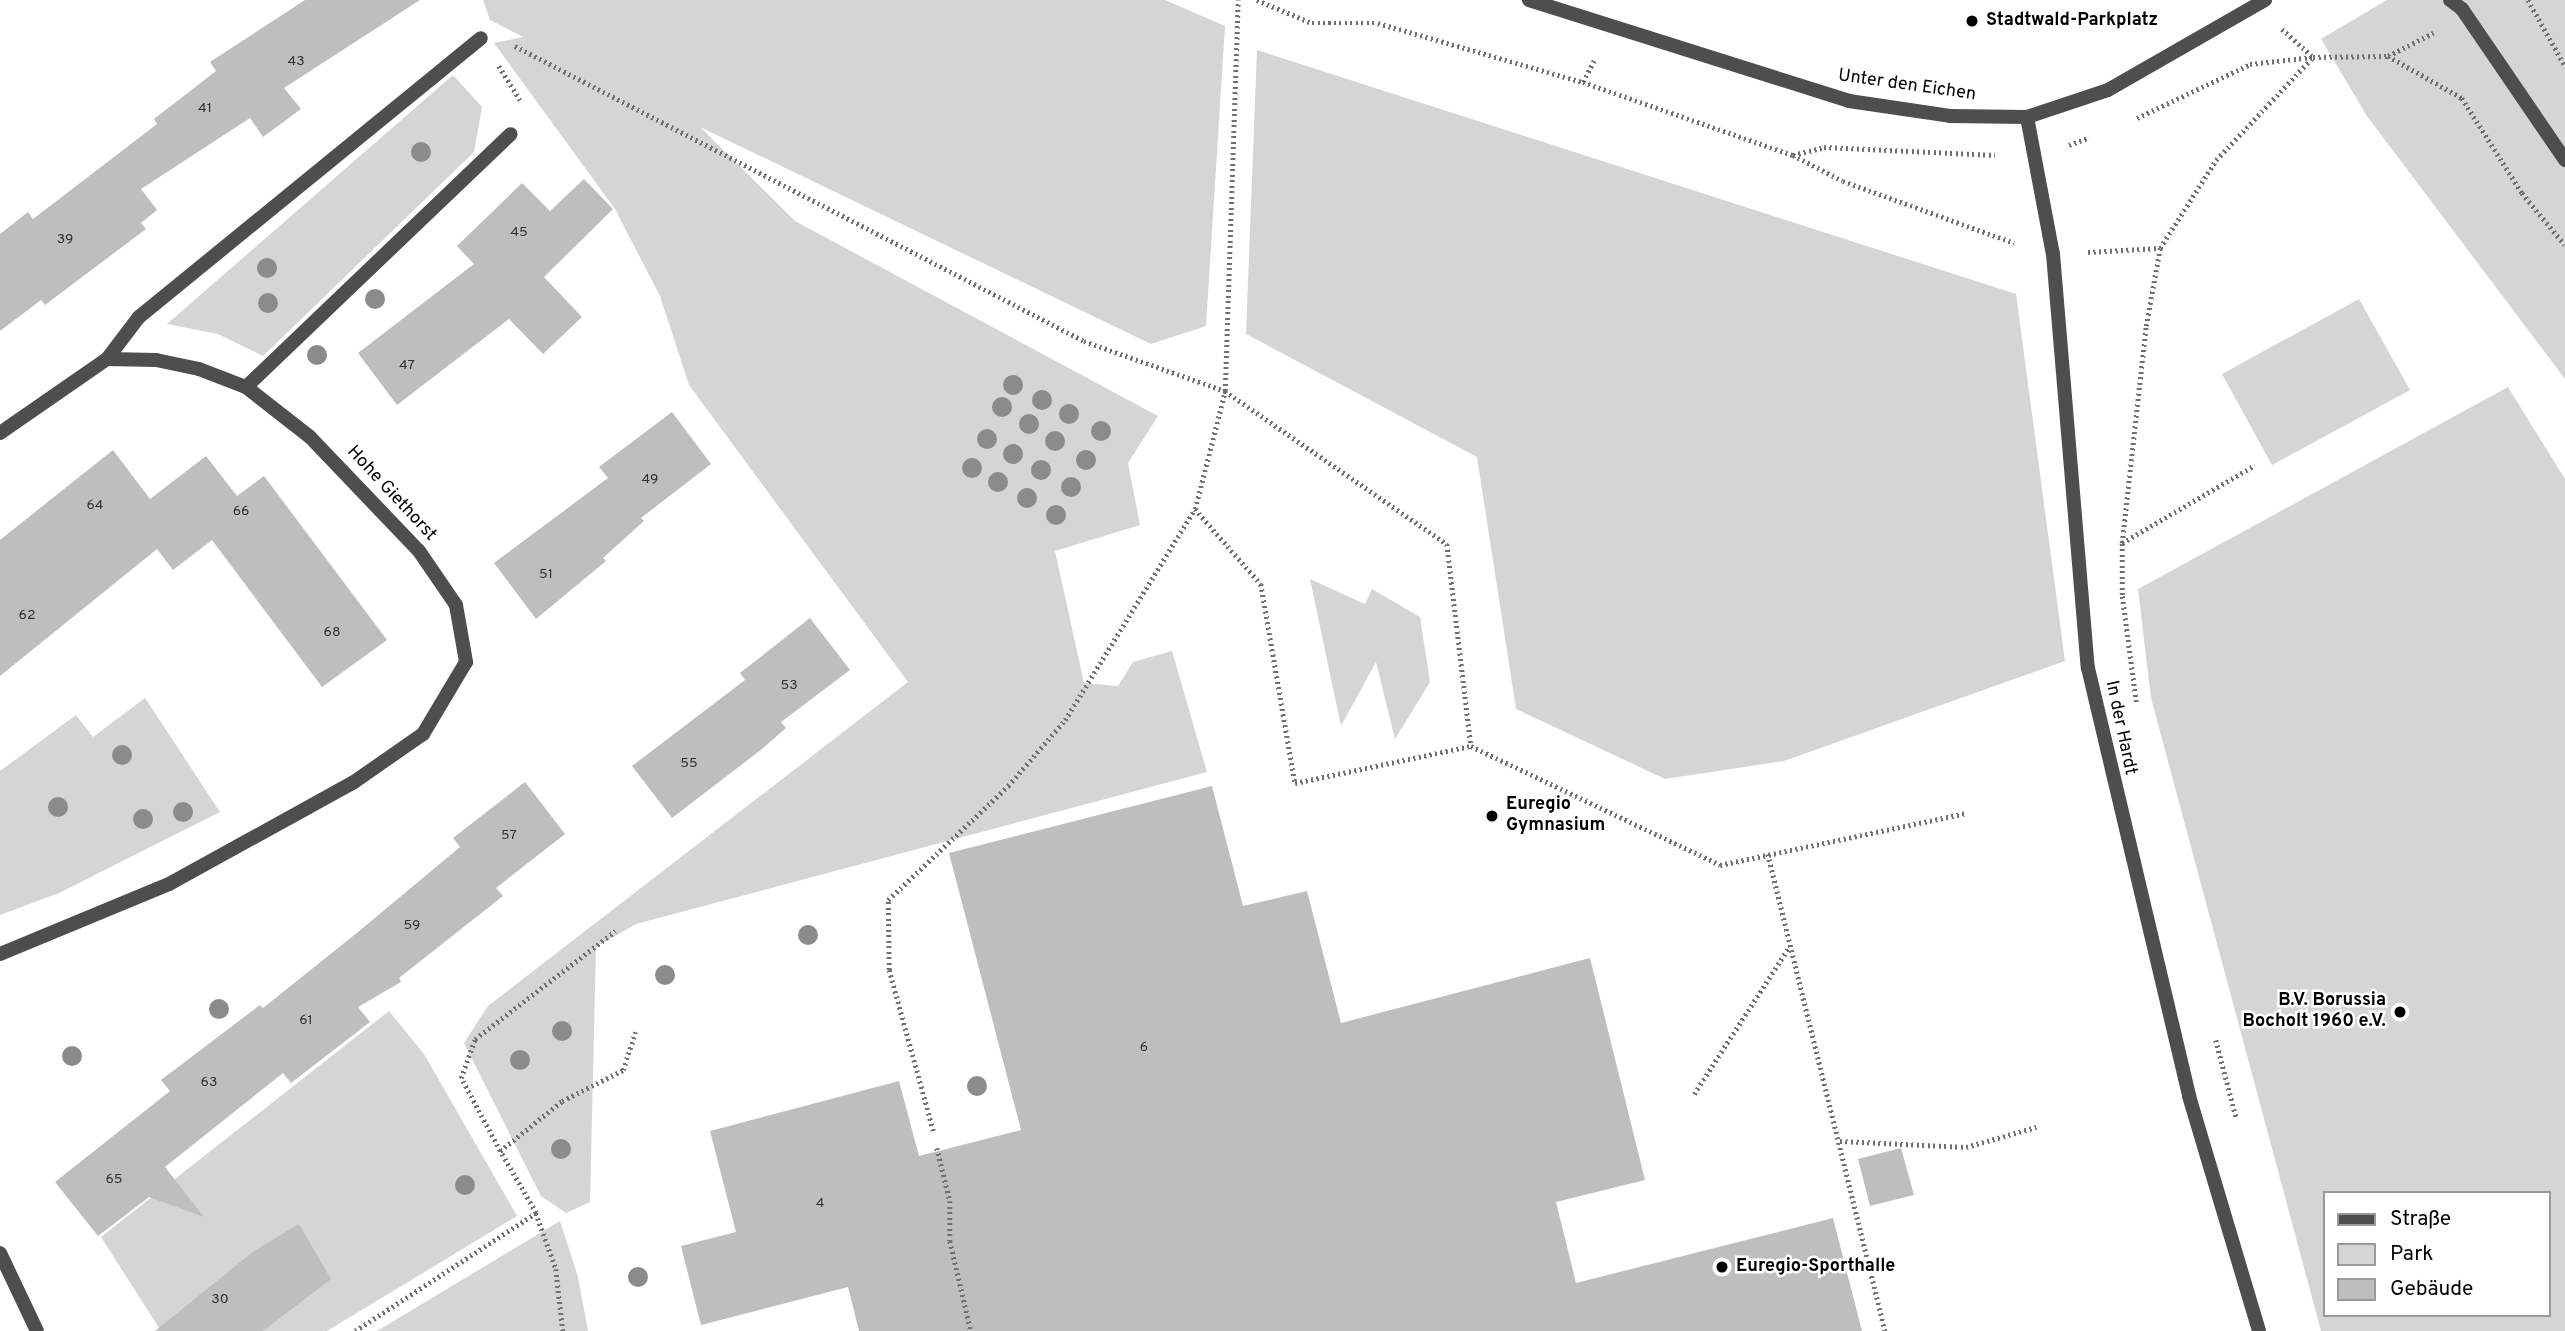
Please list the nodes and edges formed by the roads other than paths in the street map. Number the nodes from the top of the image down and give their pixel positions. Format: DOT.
graph roads {
  1 [pos="1529,0"];
  2 [pos="2265,0"];
  3 [pos="2450,0"];
  4 [pos="483,41"];
  5 [pos="2027,117"];
  6 [pos="511,134"];
  7 [pos="2565,160"];
  8 [pos="107,359"];
  9 [pos="246,387"];
  10 [pos="0,433"];
  11 [pos="0,954"];
  12 [pos="0,1253"];
  13 [pos="37,1331"];
  14 [pos="2259,1331"];
  1 -- 5 [label="street, Unter den Eichen"];
  2 -- 5 [label="street, Unter den Eichen"];
  3 -- 7 [label="street"];
  4 -- 8 [label="street"];
  5 -- 14 [label="street, In der Hardt"];
  6 -- 9 [label="street"];
  8 -- 9 [label="street, Hohe Giethorst"];
  8 -- 10 [label="street"];
  9 -- 11 [label="street, Hohe Giethorst"];
  12 -- 13 [label="street"];
}
